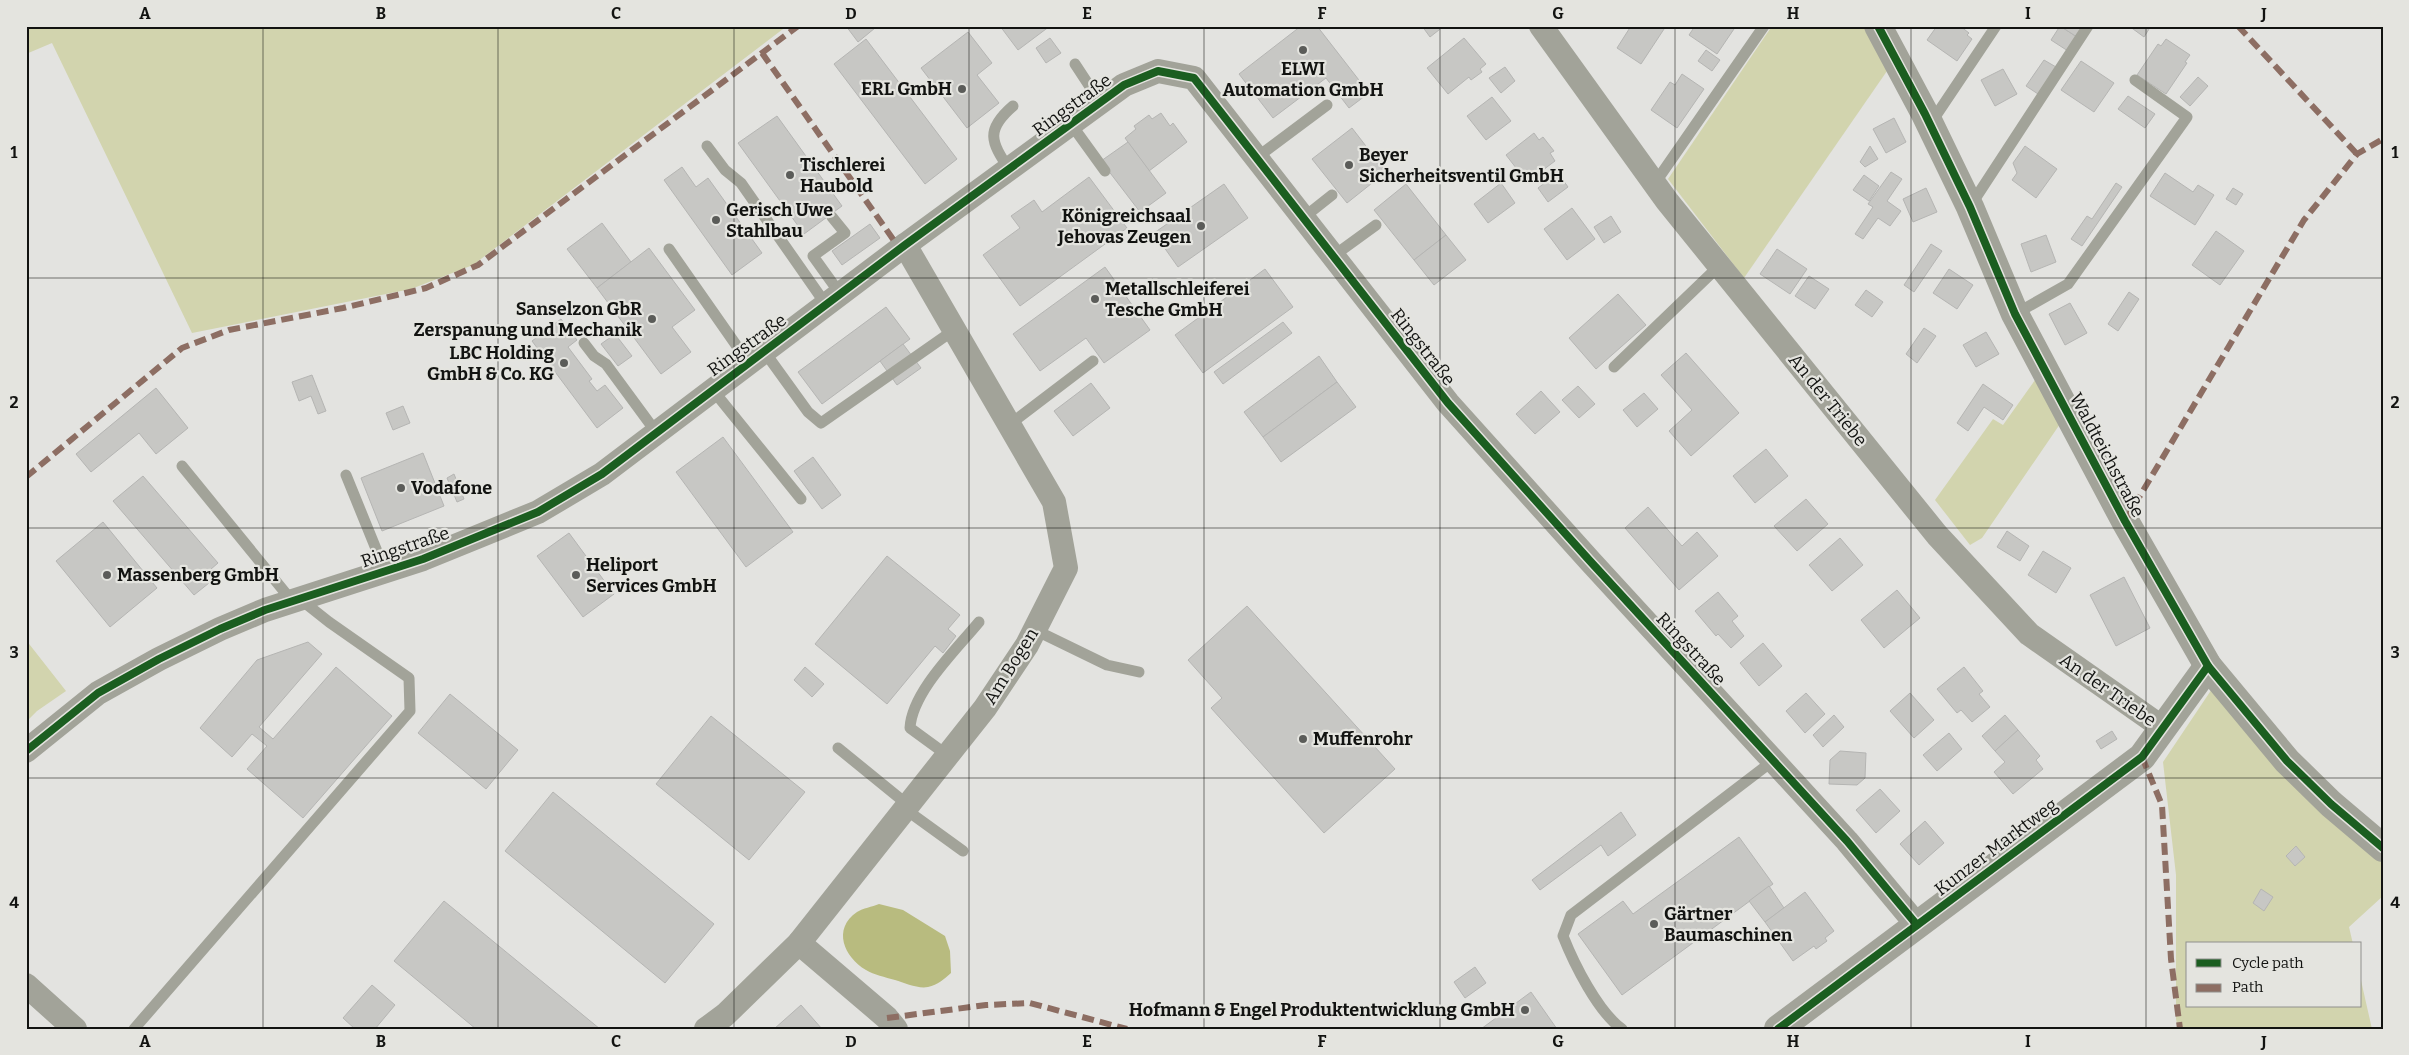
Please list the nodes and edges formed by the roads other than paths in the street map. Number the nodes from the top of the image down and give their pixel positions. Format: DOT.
graph roads {
  1 [pos="1541,26"];
  2 [pos="1764,26"];
  3 [pos="1878,26"];
  4 [pos="1996,26"];
  5 [pos="2088,26"];
  6 [pos="1075,64"];
  7 [pos="2135,80"];
  8 [pos="1100,102"];
  9 [pos="1327,105"];
  10 [pos="1013,106"];
  11 [pos="1070,124"];
  12 [pos="1930,124"];
  13 [pos="707,146"];
  14 [pos="1256,158"];
  15 [pos="1009,169"];
  16 [pos="1105,171"];
  17 [pos="1655,183"];
  18 [pos="1332,195"];
  19 [pos="1970,207"];
  20 [pos="832,217"];
  21 [pos="1303,218"];
  22 [pos="1376,225"];
  23 [pos="905,245"];
  24 [pos="669,249"];
  25 [pos="1332,257"];
  26 [pos="1719,266"];
  27 [pos="834,300"];
  28 [pos="2015,314"];
  29 [pos="954,330"];
  30 [pos="584,343"];
  31 [pos="756,356"];
  32 [pos="1093,361"];
  33 [pos="1614,367"];
  34 [pos="712,389"];
  35 [pos="1010,425"];
  36 [pos="656,432"];
  37 [pos="182,466"];
  38 [pos="346,475"];
  39 [pos="801,499"];
  40 [pos="385,571"];
  41 [pos="296,600"];
  42 [pos="979,622"];
  43 [pos="1035,630"];
  44 [pos="2208,666"];
  45 [pos="1139,672"];
  46 [pos="2163,728"];
  47 [pos="838,748"];
  48 [pos="26,751"];
  49 [pos="947,755"];
  50 [pos="1774,760"];
  51 [pos="906,807"];
  52 [pos="2383,848"];
  53 [pos="963,851"];
  54 [pos="1917,926"];
  55 [pos="799,943"];
  56 [pos="26,986"];
  57 [pos="75,1029"];
  58 [pos="134,1029"];
  59 [pos="706,1029"];
  60 [pos="896,1029"];
  61 [pos="1622,1029"];
  62 [pos="1778,1029"];
  1 -- 17 [label="street, An der Triebe"];
  2 -- 17 [label="lane"];
  3 -- 12 [label="street, Waldteichstraße"];
  4 -- 12 [label="lane"];
  5 -- 19 [label="lane"];
  6 -- 8 [label="lane"];
  7 -- 28 [label="lane"];
  8 -- 11 [label="street, Ringstraße"];
  8 -- 14 [label="street, Ringstraße"];
  9 -- 14 [label="lane"];
  10 -- 15 [label="lane"];
  11 -- 15 [label="street, Ringstraße"];
  11 -- 16 [label="lane"];
  12 -- 19 [label="street, Waldteichstraße"];
  13 -- 27 [label="lane"];
  14 -- 21 [label="street, Ringstraße"];
  15 -- 23 [label="street, Ringstraße"];
  17 -- 26 [label="street, An der Triebe"];
  18 -- 21 [label="lane"];
  19 -- 28 [label="street, Waldteichstraße"];
  20 -- 27 [label="lane"];
  21 -- 25 [label="street, Ringstraße"];
  22 -- 25 [label="lane"];
  23 -- 27 [label="street, Ringstraße"];
  23 -- 29 [label="street, Am Bogen"];
  24 -- 31 [label="lane"];
  25 -- 50 [label="street, Ringstraße"];
  26 -- 33 [label="lane"];
  26 -- 46 [label="street, An der Triebe"];
  27 -- 31 [label="street, Ringstraße"];
  28 -- 44 [label="street, Waldteichstraße"];
  29 -- 31 [label="lane"];
  29 -- 35 [label="street, Am Bogen"];
  30 -- 36 [label="lane"];
  31 -- 34 [label="street, Ringstraße"];
  32 -- 35 [label="lane"];
  34 -- 36 [label="street, Ringstraße"];
  34 -- 39 [label="lane"];
  35 -- 43 [label="street, Am Bogen"];
  36 -- 40 [label="street, Ringstraße"];
  37 -- 41 [label="lane"];
  38 -- 40 [label="lane"];
  40 -- 41 [label="street, Ringstraße"];
  41 -- 48 [label="street, Ringstraße"];
  41 -- 58 [label="lane"];
  42 -- 49 [label="lane"];
  43 -- 45 [label="lane"];
  43 -- 49 [label="street, Am Bogen"];
  44 -- 46 [label="street, Kunzer Marktweg"];
  44 -- 52 [label="street, Waldteichstraße"];
  46 -- 54 [label="street, Kunzer Marktweg"];
  47 -- 51 [label="lane"];
  49 -- 51 [label="street, Am Bogen"];
  50 -- 54 [label="street, Ringstraße"];
  50 -- 61 [label="lane"];
  51 -- 53 [label="lane"];
  51 -- 55 [label="street, Am Bogen"];
  54 -- 62 [label="street, Kunzer Marktweg"];
  55 -- 59 [label="street, Am Bogen"];
  55 -- 60 [label="street"];
  56 -- 57 [label="street"];
}
